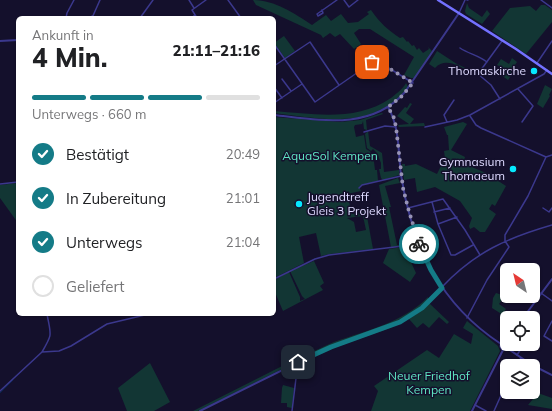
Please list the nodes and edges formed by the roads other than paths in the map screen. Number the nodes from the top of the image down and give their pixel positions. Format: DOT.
graph roads {
  1 [pos="74,0"];
  2 [pos="100,0"];
  3 [pos="152,0"];
  4 [pos="189,0"];
  5 [pos="206,0"];
  6 [pos="228,0"];
  7 [pos="337,0"];
  8 [pos="344,0"];
  9 [pos="358,0"];
  10 [pos="438,0"];
  11 [pos="467,0"];
  12 [pos="541,0"];
  13 [pos="552,8"];
  14 [pos="193,9"];
  15 [pos="322,10"];
  16 [pos="459,13"];
  17 [pos="195,15"];
  18 [pos="66,16"];
  19 [pos="92,16"];
  20 [pos="141,16"];
  21 [pos="240,16"];
  22 [pos="16,40"];
  23 [pos="502,40"];
  24 [pos="0,41"];
  25 [pos="552,41"];
  26 [pos="276,47"];
  27 [pos="460,48"];
  28 [pos="284,59"];
  29 [pos="487,62"];
  30 [pos="537,63"];
  31 [pos="276,65"];
  32 [pos="547,70"];
  33 [pos="552,74"];
  34 [pos="282,79"];
  35 [pos="413,83"];
  36 [pos="302,84"];
  37 [pos="339,85"];
  38 [pos="518,89"];
  39 [pos="276,90"];
  40 [pos="291,92"];
  41 [pos="282,98"];
  42 [pos="500,99"];
  43 [pos="454,100"];
  44 [pos="276,102"];
  45 [pos="388,107"];
  46 [pos="276,115"];
  47 [pos="470,115"];
  48 [pos="447,122"];
  49 [pos="522,122"];
  50 [pos="396,127"];
  51 [pos="426,127"];
  52 [pos="364,132"];
  53 [pos="552,155"];
  54 [pos="546,157"];
  55 [pos="401,176"];
  56 [pos="16,182"];
  57 [pos="0,184"];
  58 [pos="359,188"];
  59 [pos="432,202"];
  60 [pos="408,208"];
  61 [pos="450,208"];
  62 [pos="543,208"];
  63 [pos="552,208"];
  64 [pos="434,212"];
  65 [pos="457,217"];
  66 [pos="438,224"];
  67 [pos="552,225"];
  68 [pos="505,241"];
  69 [pos="419,244"];
  70 [pos="474,245"];
  71 [pos="480,255"];
  72 [pos="276,278"];
  73 [pos="552,279"];
  74 [pos="442,288"];
  75 [pos="541,293"];
  76 [pos="552,301"];
  77 [pos="528,311"];
  78 [pos="47,316"];
  79 [pos="141,316"];
  80 [pos="467,318"];
  81 [pos="552,322"];
  82 [pos="552,341"];
  83 [pos="500,343"];
  84 [pos="502,351"];
  85 [pos="511,351"];
  86 [pos="519,351"];
  87 [pos="42,352"];
  88 [pos="516,355"];
  89 [pos="521,358"];
  90 [pos="298,362"];
  91 [pos="552,375"];
  92 [pos="0,391"];
  93 [pos="500,398"];
  94 [pos="475,405"];
  95 [pos="200,411"];
  96 [pos="292,411"];
  97 [pos="472,411"];
  98 [pos="486,411"];
  99 [pos="494,411"];
  1 -- 18 [label="street"];
  2 -- 19 [label="street"];
  3 -- 20 [label="street"];
  4 -- 14 [label="street"];
  5 -- 14 [label="street"];
  6 -- 21 [label="street"];
  7 -- 15 [label="street"];
  8 -- 9 [label="street"];
  10 -- 16 [label="main road"];
  11 -- 16 [label="street"];
  12 -- 13 [label="street"];
  14 -- 17 [label="street"];
  16 -- 23 [label="main road"];
  16 -- 35 [label="street"];
  22 -- 24 [label="street"];
  23 -- 29 [label="street"];
  23 -- 30 [label="main road"];
  25 -- 30 [label="street"];
  26 -- 28 [label="street"];
  27 -- 29 [label="street"];
  28 -- 31 [label="street"];
  28 -- 36 [label="street"];
  28 -- 37 [label="street"];
  29 -- 42 [label="street"];
  30 -- 32 [label="main road"];
  32 -- 33 [label="main road"];
  32 -- 38 [label="street"];
  34 -- 40 [label="street"];
  35 -- 37 [label="street"];
  35 -- 45 [label="street"];
  36 -- 37 [label="street"];
  36 -- 40 [label="street"];
  38 -- 42 [label="street"];
  38 -- 49 [label="street"];
  39 -- 41 [label="street"];
  40 -- 41 [label="street"];
  41 -- 44 [label="street"];
  42 -- 47 [label="street"];
  43 -- 48 [label="street"];
  45 -- 46 [label="street"];
  45 -- 50 [label="street"];
  47 -- 48 [label="street"];
  47 -- 54 [label="street"];
  48 -- 51 [label="street"];
  50 -- 52 [label="street"];
  50 -- 55 [label="street"];
  53 -- 54 [label="street"];
  54 -- 68 [label="street"];
  55 -- 58 [label="street"];
  55 -- 60 [label="street"];
  56 -- 57 [label="street"];
  59 -- 60 [label="street"];
  59 -- 61 [label="street"];
  59 -- 64 [label="street"];
  60 -- 69 [label="street"];
  61 -- 64 [label="street"];
  61 -- 65 [label="street"];
  62 -- 63 [label="street"];
  64 -- 66 [label="street"];
  65 -- 66 [label="street"];
  65 -- 70 [label="street"];
  66 -- 70 [label="street"];
  67 -- 68 [label="street"];
  68 -- 71 [label="street"];
  68 -- 80 [label="street"];
  69 -- 72 [label="street"];
  69 -- 74 [label="street"];
  70 -- 71 [label="street"];
  71 -- 74 [label="street"];
  73 -- 75 [label="street"];
  74 -- 80 [label="street"];
  74 -- 90 [label="street"];
  75 -- 76 [label="street"];
  75 -- 77 [label="street"];
  78 -- 87 [label="street"];
  79 -- 87 [label="street"];
  80 -- 83 [label="street"];
  81 -- 82 [label="street"];
  84 -- 94 [label="street"];
  85 -- 88 [label="street"];
  86 -- 88 [label="street"];
  87 -- 92 [label="street"];
  88 -- 89 [label="street"];
  89 -- 91 [label="street"];
  90 -- 95 [label="street"];
  90 -- 96 [label="street"];
  93 -- 99 [label="street"];
  94 -- 97 [label="street"];
  94 -- 98 [label="street"];
}
